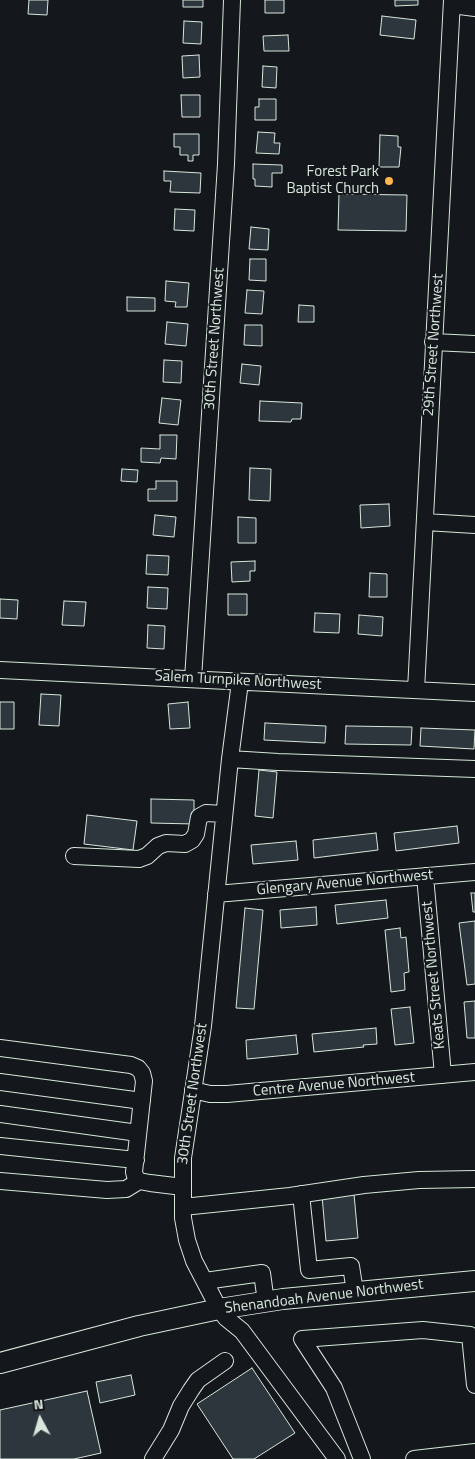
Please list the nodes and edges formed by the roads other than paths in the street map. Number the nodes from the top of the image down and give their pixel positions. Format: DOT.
graph roads {
  1 [pos="232,0"];
  2 [pos="452,2"];
  3 [pos="475,8"];
  4 [pos="433,342"];
  5 [pos="475,344"];
  6 [pos="425,522"];
  7 [pos="475,525"];
  8 [pos="0,670"];
  9 [pos="192,679"];
  10 [pos="240,682"];
  11 [pos="416,690"];
  12 [pos="475,693"];
  13 [pos="230,759"];
  14 [pos="475,769"];
  15 [pos="224,814"];
  16 [pos="74,856"];
  17 [pos="475,872"];
  18 [pos="425,876"];
  19 [pos="216,894"];
  20 [pos="0,1048"];
  21 [pos="475,1072"];
  22 [pos="442,1075"];
  23 [pos="0,1082"];
  24 [pos="194,1090"];
  25 [pos="142,1101"];
  26 [pos="0,1114"];
  27 [pos="138,1133"];
  28 [pos="0,1146"];
  29 [pos="136,1160"];
  30 [pos="475,1179"];
  31 [pos="0,1181"];
  32 [pos="139,1181"];
  33 [pos="183,1186"];
  34 [pos="300,1194"];
  35 [pos="183,1207"];
  36 [pos="308,1270"];
  37 [pos="205,1281"];
  38 [pos="475,1281"];
  39 [pos="354,1292"];
  40 [pos="311,1296"];
  41 [pos="266,1302"];
  42 [pos="219,1309"];
  43 [pos="472,1335"];
  44 [pos="225,1361"];
  45 [pos="0,1363"];
  46 [pos="475,1385"];
  47 [pos="475,1452"];
  48 [pos="435,1457"];
  49 [pos="153,1459"];
  50 [pos="337,1459"];
  51 [pos="362,1459"];
  52 [pos="414,1459"];
  1 -- 9 [label="street, 30th Street Northwest"];
  2 -- 3 [label="street"];
  2 -- 4 [label="street, 29th Street Northwest"];
  4 -- 5 [label="street"];
  4 -- 6 [label="street, 29th Street Northwest"];
  6 -- 7 [label="street"];
  6 -- 11 [label="street, 29th Street Northwest"];
  8 -- 9 [label="street, Salem Turnpike Northwest"];
  9 -- 10 [label="street, Salem Turnpike Northwest"];
  10 -- 11 [label="street, Salem Turnpike Northwest"];
  10 -- 13 [label="street, 30th Street Northwest"];
  11 -- 12 [label="street, Salem Turnpike Northwest"];
  13 -- 14 [label="street"];
  13 -- 15 [label="street, 30th Street Northwest"];
  15 -- 16 [label="street"];
  15 -- 19 [label="street, 30th Street Northwest"];
  17 -- 18 [label="street, Glengary Avenue Northwest"];
  18 -- 19 [label="street, Glengary Avenue Northwest"];
  18 -- 22 [label="street, Keats Street Northwest"];
  19 -- 24 [label="street, 30th Street Northwest"];
  20 -- 25 [label="street"];
  21 -- 22 [label="street, Centre Avenue Northwest"];
  22 -- 24 [label="street, Centre Avenue Northwest"];
  23 -- 25 [label="street"];
  24 -- 33 [label="street, 30th Street Northwest"];
  25 -- 27 [label="street"];
  26 -- 27 [label="street"];
  27 -- 29 [label="street"];
  28 -- 29 [label="street"];
  29 -- 32 [label="street"];
  30 -- 34 [label="street"];
  31 -- 32 [label="street"];
  32 -- 33 [label="street"];
  33 -- 35 [label="street, 30th Street Northwest"];
  34 -- 35 [label="street"];
  34 -- 36 [label="street"];
  35 -- 37 [label="street, 30th Street Northwest"];
  36 -- 39 [label="street"];
  36 -- 40 [label="street"];
  37 -- 41 [label="street"];
  37 -- 42 [label="street, 30th Street Northwest"];
  38 -- 39 [label="main road, Shenandoah Avenue Northwest"];
  39 -- 40 [label="main road, Shenandoah Avenue Northwest"];
  40 -- 41 [label="main road, Shenandoah Avenue Northwest"];
  41 -- 42 [label="main road, Shenandoah Avenue Northwest"];
  42 -- 45 [label="main road, Shenandoah Avenue Northwest"];
  42 -- 50 [label="street, 30th Street Northwest"];
  43 -- 46 [label="street"];
  43 -- 51 [label="street"];
  44 -- 49 [label="street"];
  47 -- 48 [label="street"];
  48 -- 52 [label="street"];
}
